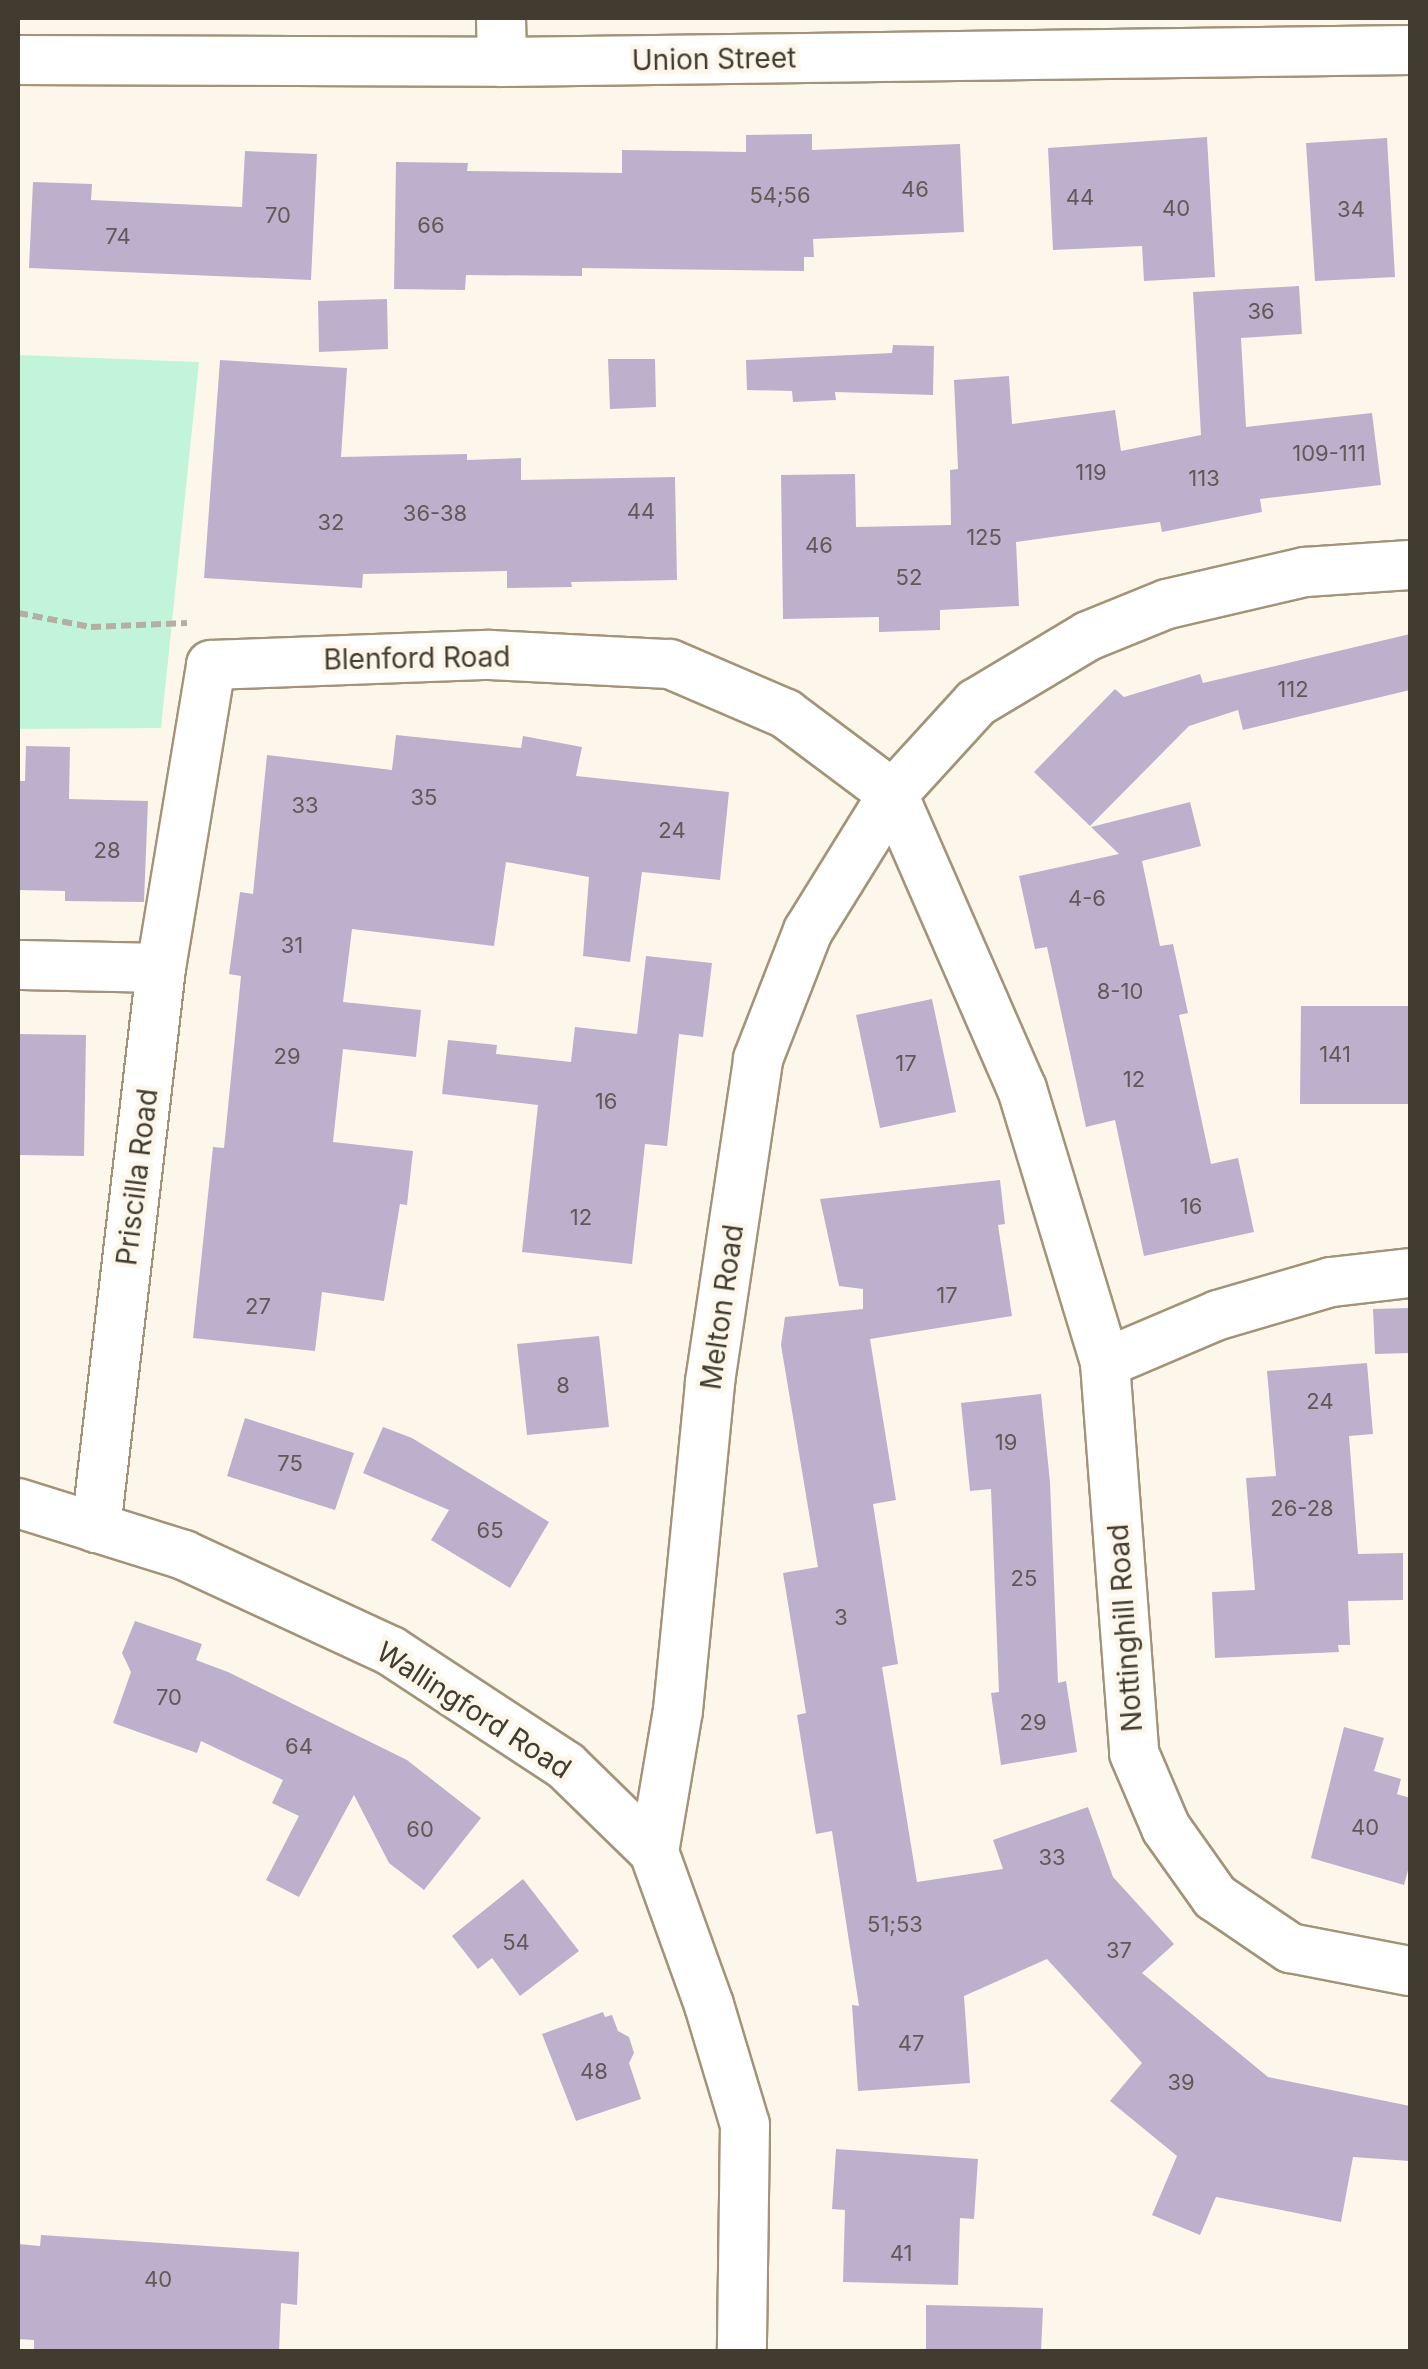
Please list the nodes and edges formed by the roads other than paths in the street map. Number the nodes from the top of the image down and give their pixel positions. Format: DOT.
graph roads {
  1 [pos="1038,36"];
  2 [pos="1404,39"];
  3 [pos="502,40"];
  4 [pos="18,60"];
  5 [pos="1410,565"];
  6 [pos="893,794"];
  7 [pos="18,965"];
  8 [pos="161,968"];
  9 [pos="1410,1273"];
  10 [pos="1106,1364"];
  11 [pos="18,1503"];
  12 [pos="96,1528"];
  13 [pos="654,1852"];
  14 [pos="1410,1971"];
  15 [pos="742,2352"];
  1 -- 2 [label="street, Union Street"];
  1 -- 3 [label="street, Union Street"];
  3 -- 4 [label="street, Union Street"];
  5 -- 6 [label="street, Melton Road"];
  6 -- 8 [label="street, Blenford Road"];
  6 -- 10 [label="street, Nottinghill Road"];
  6 -- 13 [label="street, Melton Road"];
  7 -- 8 [label="street"];
  8 -- 12 [label="street, Priscilla Road"];
  9 -- 10 [label="street"];
  10 -- 14 [label="street, Nottinghill Road"];
  11 -- 12 [label="street, Wallingford Road"];
  12 -- 13 [label="street, Wallingford Road"];
  13 -- 15 [label="street, Wallingford Road"];
}
